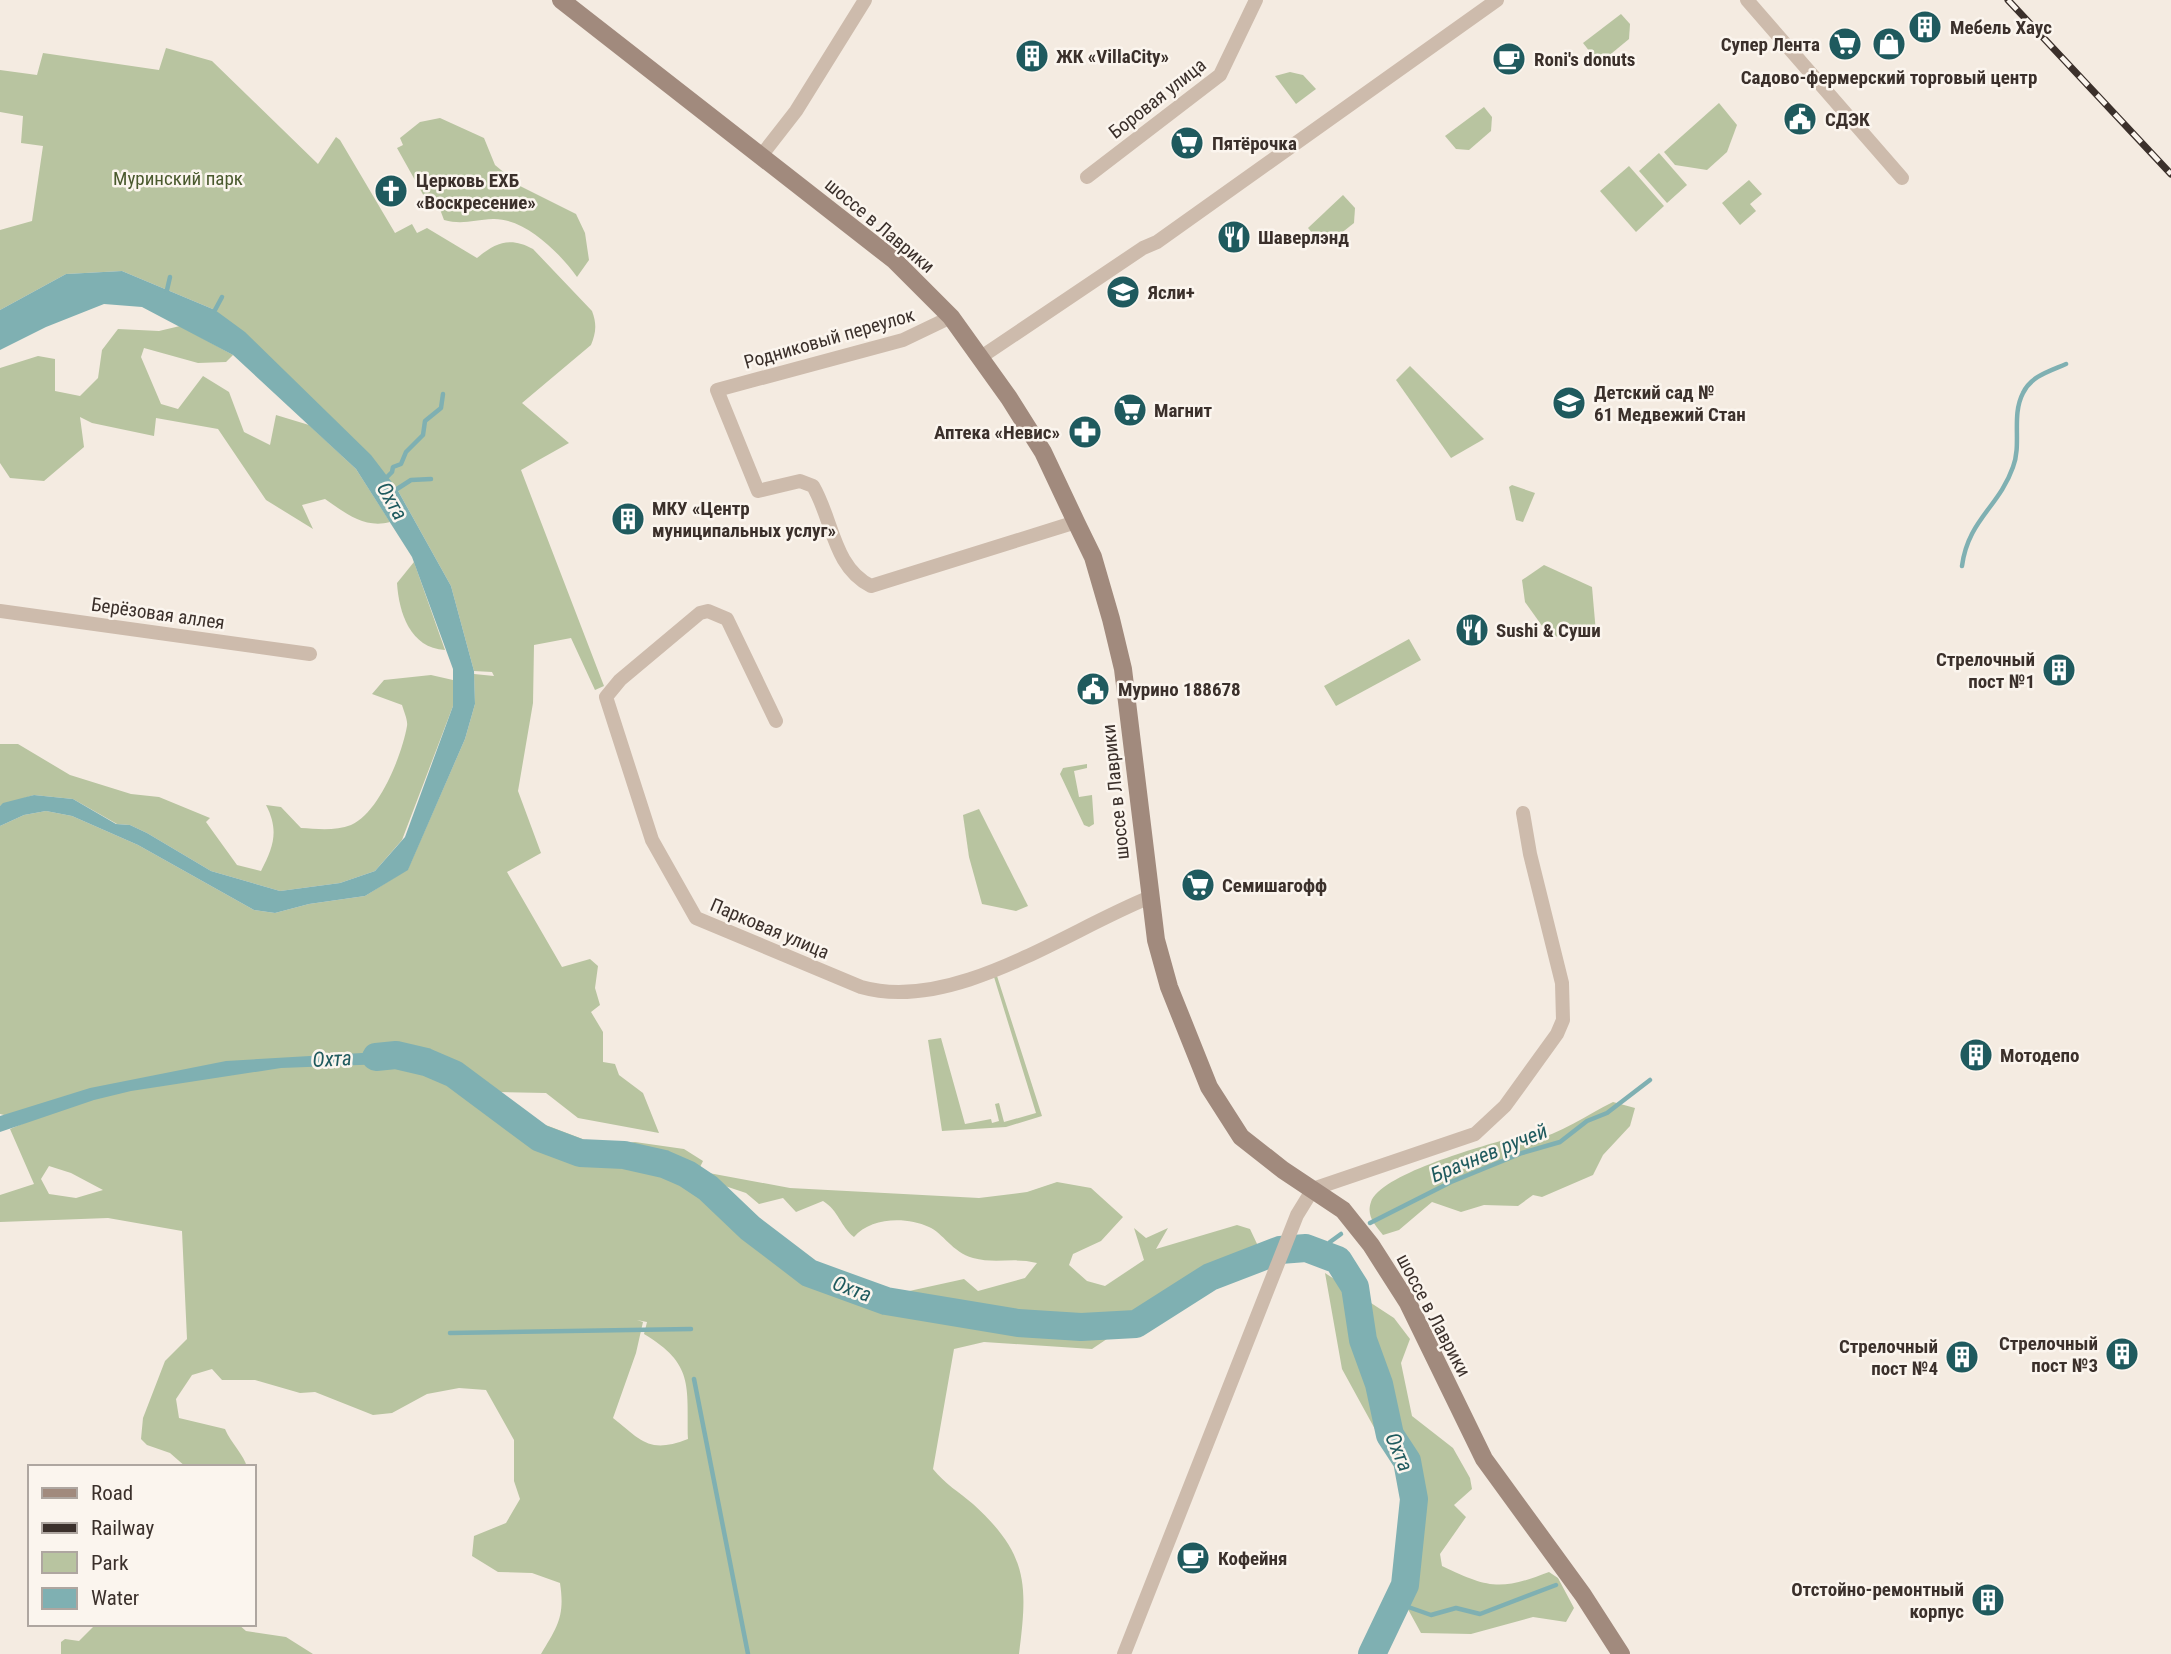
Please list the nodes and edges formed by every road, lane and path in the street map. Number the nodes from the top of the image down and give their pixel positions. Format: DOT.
graph roads {
  1 [pos="561,0"];
  2 [pos="865,0"];
  3 [pos="1256,0"];
  4 [pos="1497,0"];
  5 [pos="1747,0"];
  6 [pos="761,156"];
  7 [pos="1087,177"];
  8 [pos="1902,178"];
  9 [pos="951,317"];
  10 [pos="981,357"];
  11 [pos="1076,522"];
  12 [pos="0,611"];
  13 [pos="310,654"];
  14 [pos="776,721"];
  15 [pos="1523,813"];
  16 [pos="1148,898"];
  17 [pos="1313,1189"];
  18 [pos="1124,1654"];
  19 [pos="1621,1654"];
  1 -- 6 [label="street, шоссе в Лаврики"];
  2 -- 6 [label="street"];
  3 -- 7 [label="street, Боровая улица"];
  4 -- 10 [label="street"];
  5 -- 8 [label="street"];
  6 -- 9 [label="street, шоссе в Лаврики"];
  9 -- 10 [label="street, шоссе в Лаврики"];
  9 -- 11 [label="street, Родниковый переулок"];
  10 -- 11 [label="street, шоссе в Лаврики"];
  11 -- 16 [label="street, шоссе в Лаврики"];
  12 -- 13 [label="street, Берёзовая аллея"];
  14 -- 16 [label="street, Парковая улица"];
  15 -- 17 [label="street"];
  16 -- 17 [label="street, шоссе в Лаврики"];
  17 -- 18 [label="street"];
  17 -- 19 [label="street, шоссе в Лаврики"];
}
